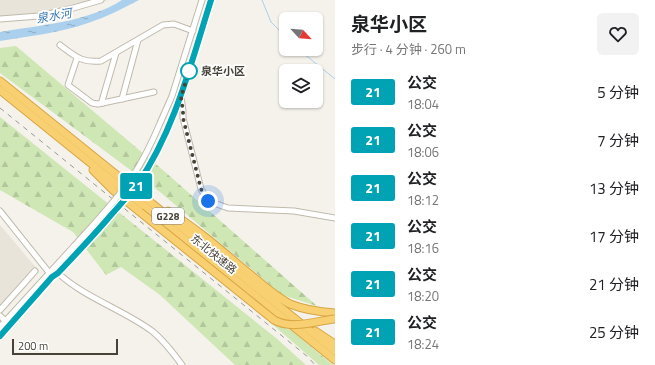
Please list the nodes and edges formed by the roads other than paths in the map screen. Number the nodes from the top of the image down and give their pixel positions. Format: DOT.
graph roads {
  1 [pos="101,0"];
  2 [pos="202,0"];
  3 [pos="211,0"];
  4 [pos="0,19"];
  5 [pos="193,31"];
  6 [pos="138,40"];
  7 [pos="60,45"];
  8 [pos="116,53"];
  9 [pos="77,58"];
  10 [pos="0,81"];
  11 [pos="0,90"];
  12 [pos="154,92"];
  13 [pos="181,97"];
  14 [pos="122,99"];
  15 [pos="103,103"];
  16 [pos="75,151"];
  17 [pos="145,198"];
  18 [pos="0,211"];
  19 [pos="335,218"];
  20 [pos="35,271"];
  21 [pos="49,272"];
  22 [pos="58,273"];
  23 [pos="52,277"];
  24 [pos="0,310"];
  25 [pos="335,313"];
  26 [pos="0,316"];
  27 [pos="335,319"];
  28 [pos="6,320"];
  29 [pos="302,324"];
  30 [pos="10,325"];
  31 [pos="0,327"];
  32 [pos="0,336"];
  33 [pos="335,344"];
  34 [pos="335,351"];
  35 [pos="335,360"];
  36 [pos="182,365"];
  1 -- 4 [label="street"];
  2 -- 5 [label="street"];
  3 -- 13 [label="street"];
  5 -- 6 [label="street"];
  5 -- 21 [label="street, bridge"];
  6 -- 8 [label="street"];
  6 -- 14 [label="street"];
  7 -- 9 [label="street"];
  8 -- 9 [label="street"];
  8 -- 15 [label="street"];
  9 -- 15 [label="street"];
  10 -- 17 [label="highway, 东北快速路 / G228"];
  11 -- 16 [label="highway, 东北快速路 / G228"];
  12 -- 14 [label="street"];
  13 -- 19 [label="street"];
  13 -- 22 [label="street, bridge"];
  14 -- 15 [label="street"];
  16 -- 27 [label="highway, bridge"];
  16 -- 35 [label="highway, 东北快速路 / G228"];
  17 -- 25 [label="highway"];
  17 -- 29 [label="highway, 东北快速路 / G228"];
  18 -- 21 [label="street"];
  20 -- 24 [label="street"];
  21 -- 23 [label="street"];
  21 -- 28 [label="street"];
  22 -- 23 [label="street"];
  22 -- 36 [label="street"];
  23 -- 30 [label="street"];
  26 -- 28 [label="street"];
  28 -- 30 [label="street"];
  28 -- 31 [label="street"];
  29 -- 33 [label="highway"];
  29 -- 34 [label="highway, 东北快速路 / G228"];
  30 -- 32 [label="street"];
}
